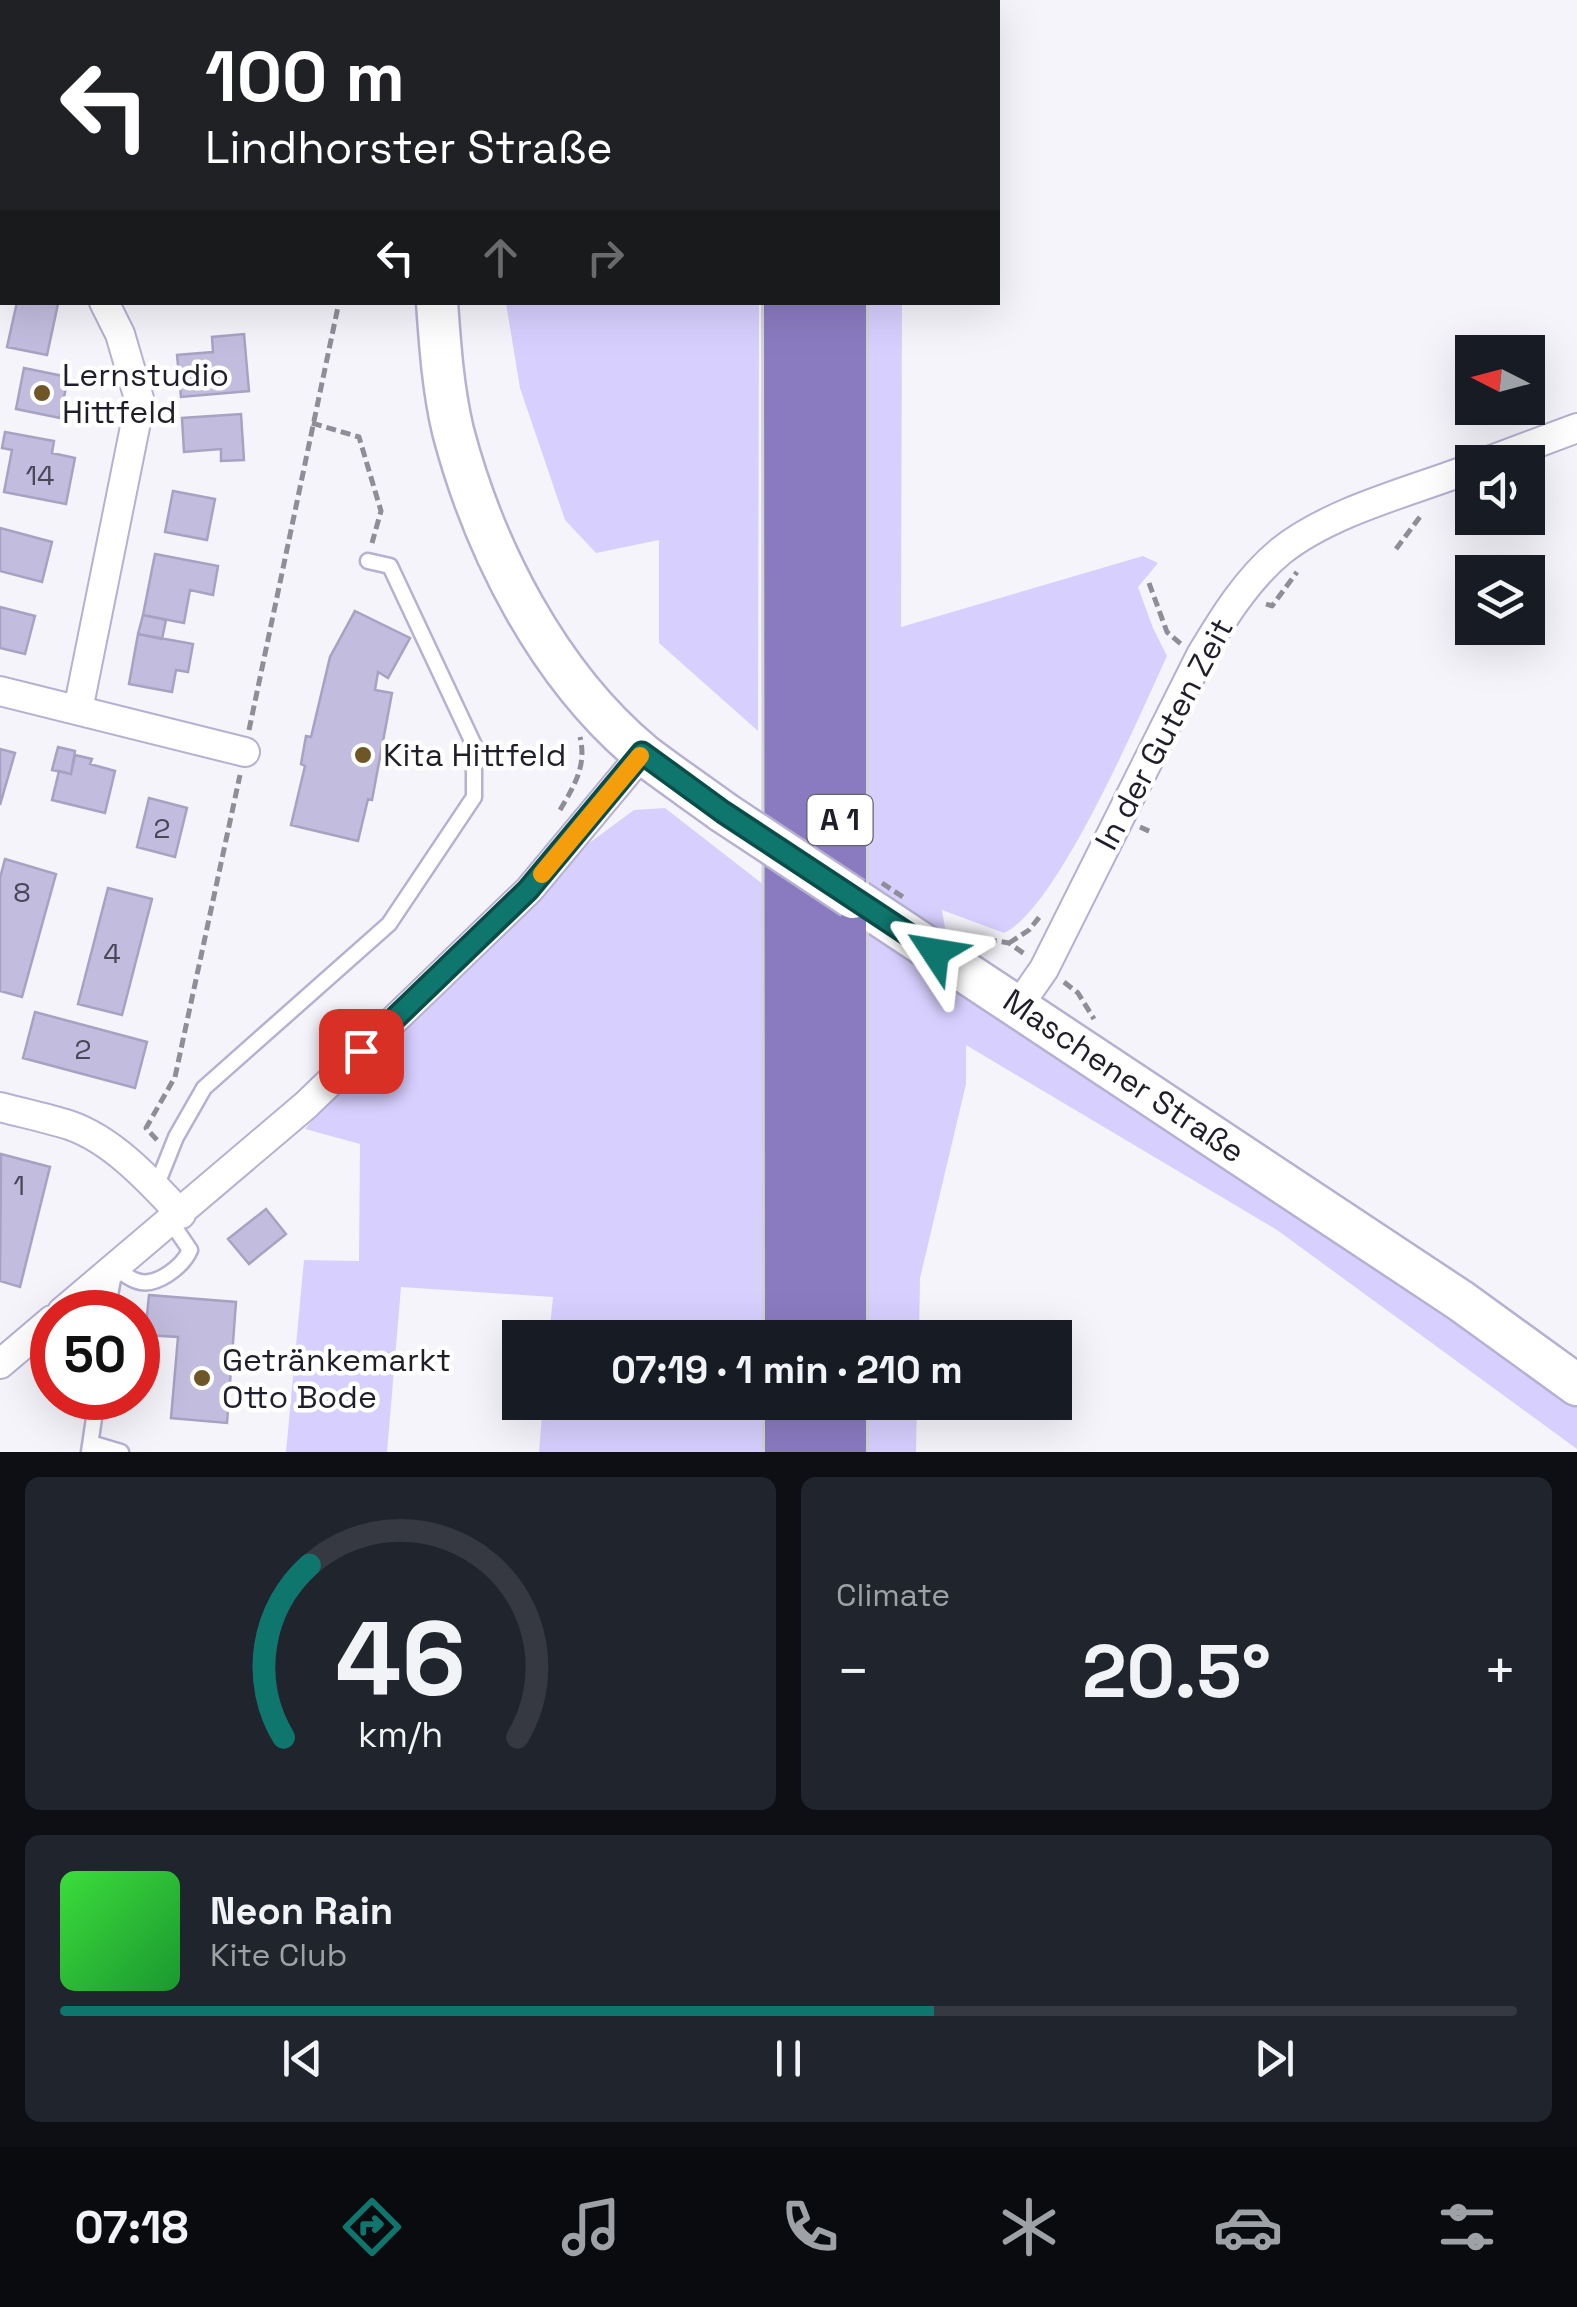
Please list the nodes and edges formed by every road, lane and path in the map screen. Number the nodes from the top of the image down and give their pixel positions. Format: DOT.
graph roads {
  1 [pos="106,305"];
  2 [pos="437,305"];
  3 [pos="790,305"];
  4 [pos="840,305"];
  5 [pos="312,423"];
  6 [pos="1577,428"];
  7 [pos="1532,445"];
  8 [pos="1455,474"];
  9 [pos="1422,487"];
  10 [pos="1396,548"];
  11 [pos="368,560"];
  12 [pos="1149,583"];
  13 [pos="1201,656"];
  14 [pos="0,691"];
  15 [pos="78,710"];
  16 [pos="245,752"];
  17 [pos="642,753"];
  18 [pos="1019,1005"];
  19 [pos="0,1107"];
  20 [pos="156,1187"];
  21 [pos="176,1218"];
  22 [pos="115,1268"];
  23 [pos="88,1290"];
  24 [pos="111,1290"];
  25 [pos="791,1320"];
  26 [pos="840,1320"];
  27 [pos="30,1339"];
  28 [pos="0,1364"];
  29 [pos="1577,1385"];
  30 [pos="93,1420"];
  31 [pos="791,1420"];
  32 [pos="840,1420"];
  33 [pos="90,1447"];
  34 [pos="121,1452"];
  35 [pos="791,1452"];
  36 [pos="840,1452"];
  1 -- 15 [label="street"];
  2 -- 17 [label="main road, Maschener Straße"];
  3 -- 25 [label="highway, A 1"];
  4 -- 26 [label="highway, A 1"];
  5 -- 11 [label="path"];
  6 -- 7 [label="street"];
  8 -- 9 [label="street, In der Guten Zeit"];
  9 -- 10 [label="path"];
  9 -- 13 [label="street, In der Guten Zeit"];
  11 -- 20 [label="lane"];
  12 -- 13 [label="path"];
  13 -- 18 [label="street, In der Guten Zeit"];
  14 -- 15 [label="street"];
  15 -- 16 [label="street"];
  17 -- 18 [label="main road, Maschener Straße, bridge"];
  17 -- 21 [label="street"];
  18 -- 29 [label="main road, Maschener Straße"];
  19 -- 20 [label="street"];
  20 -- 21 [label="street"];
  21 -- 22 [label="street"];
  21 -- 22 [label="lane"];
  22 -- 23 [label="street"];
  22 -- 24 [label="lane"];
  27 -- 28 [label="street"];
  30 -- 33 [label="lane"];
  31 -- 35 [label="highway"];
  32 -- 36 [label="highway"];
  33 -- 34 [label="lane"];
}
